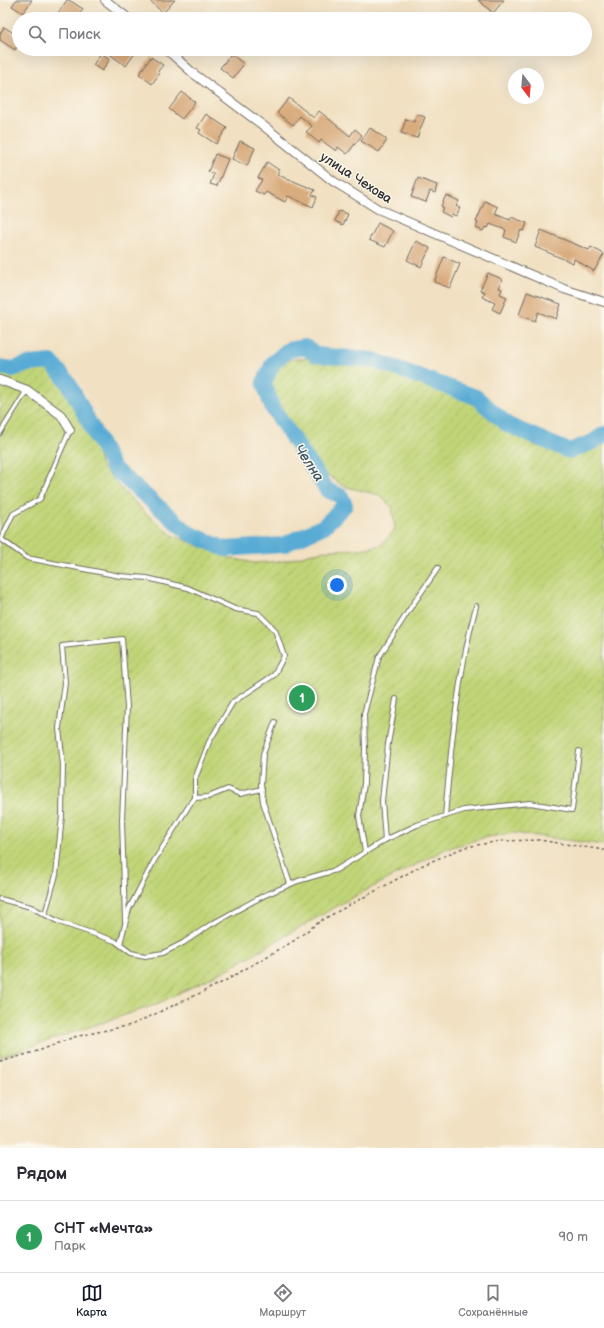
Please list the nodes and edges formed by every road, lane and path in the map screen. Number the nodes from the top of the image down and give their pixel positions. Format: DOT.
graph roads {
  1 [pos="105,0"];
  2 [pos="121,12"];
  3 [pos="174,56"];
  4 [pos="604,302"];
  5 [pos="0,380"];
  6 [pos="27,390"];
  7 [pos="70,430"];
  8 [pos="0,433"];
  9 [pos="438,568"];
  10 [pos="476,606"];
  11 [pos="396,699"];
  12 [pos="275,722"];
  13 [pos="579,751"];
  14 [pos="262,789"];
  15 [pos="195,798"];
  16 [pos="445,816"];
  17 [pos="385,840"];
  18 [pos="604,850"];
  19 [pos="365,852"];
  20 [pos="290,884"];
  21 [pos="0,899"];
  22 [pos="45,914"];
  23 [pos="125,921"];
  24 [pos="120,944"];
  25 [pos="0,1062"];
  1 -- 2 [label="street"];
  3 -- 4 [label="street, улица Чехова"];
  5 -- 6 [label="street"];
  6 -- 7 [label="street"];
  6 -- 8 [label="lane"];
  7 -- 15 [label="lane"];
  9 -- 19 [label="lane"];
  10 -- 16 [label="lane"];
  11 -- 17 [label="lane"];
  12 -- 14 [label="lane"];
  13 -- 16 [label="lane"];
  14 -- 15 [label="lane"];
  14 -- 20 [label="lane"];
  15 -- 23 [label="lane"];
  16 -- 17 [label="lane"];
  17 -- 19 [label="lane"];
  18 -- 25 [label="path"];
  19 -- 20 [label="lane"];
  20 -- 24 [label="lane"];
  21 -- 22 [label="lane"];
  22 -- 23 [label="lane"];
  22 -- 24 [label="lane"];
  23 -- 24 [label="lane"];
}
